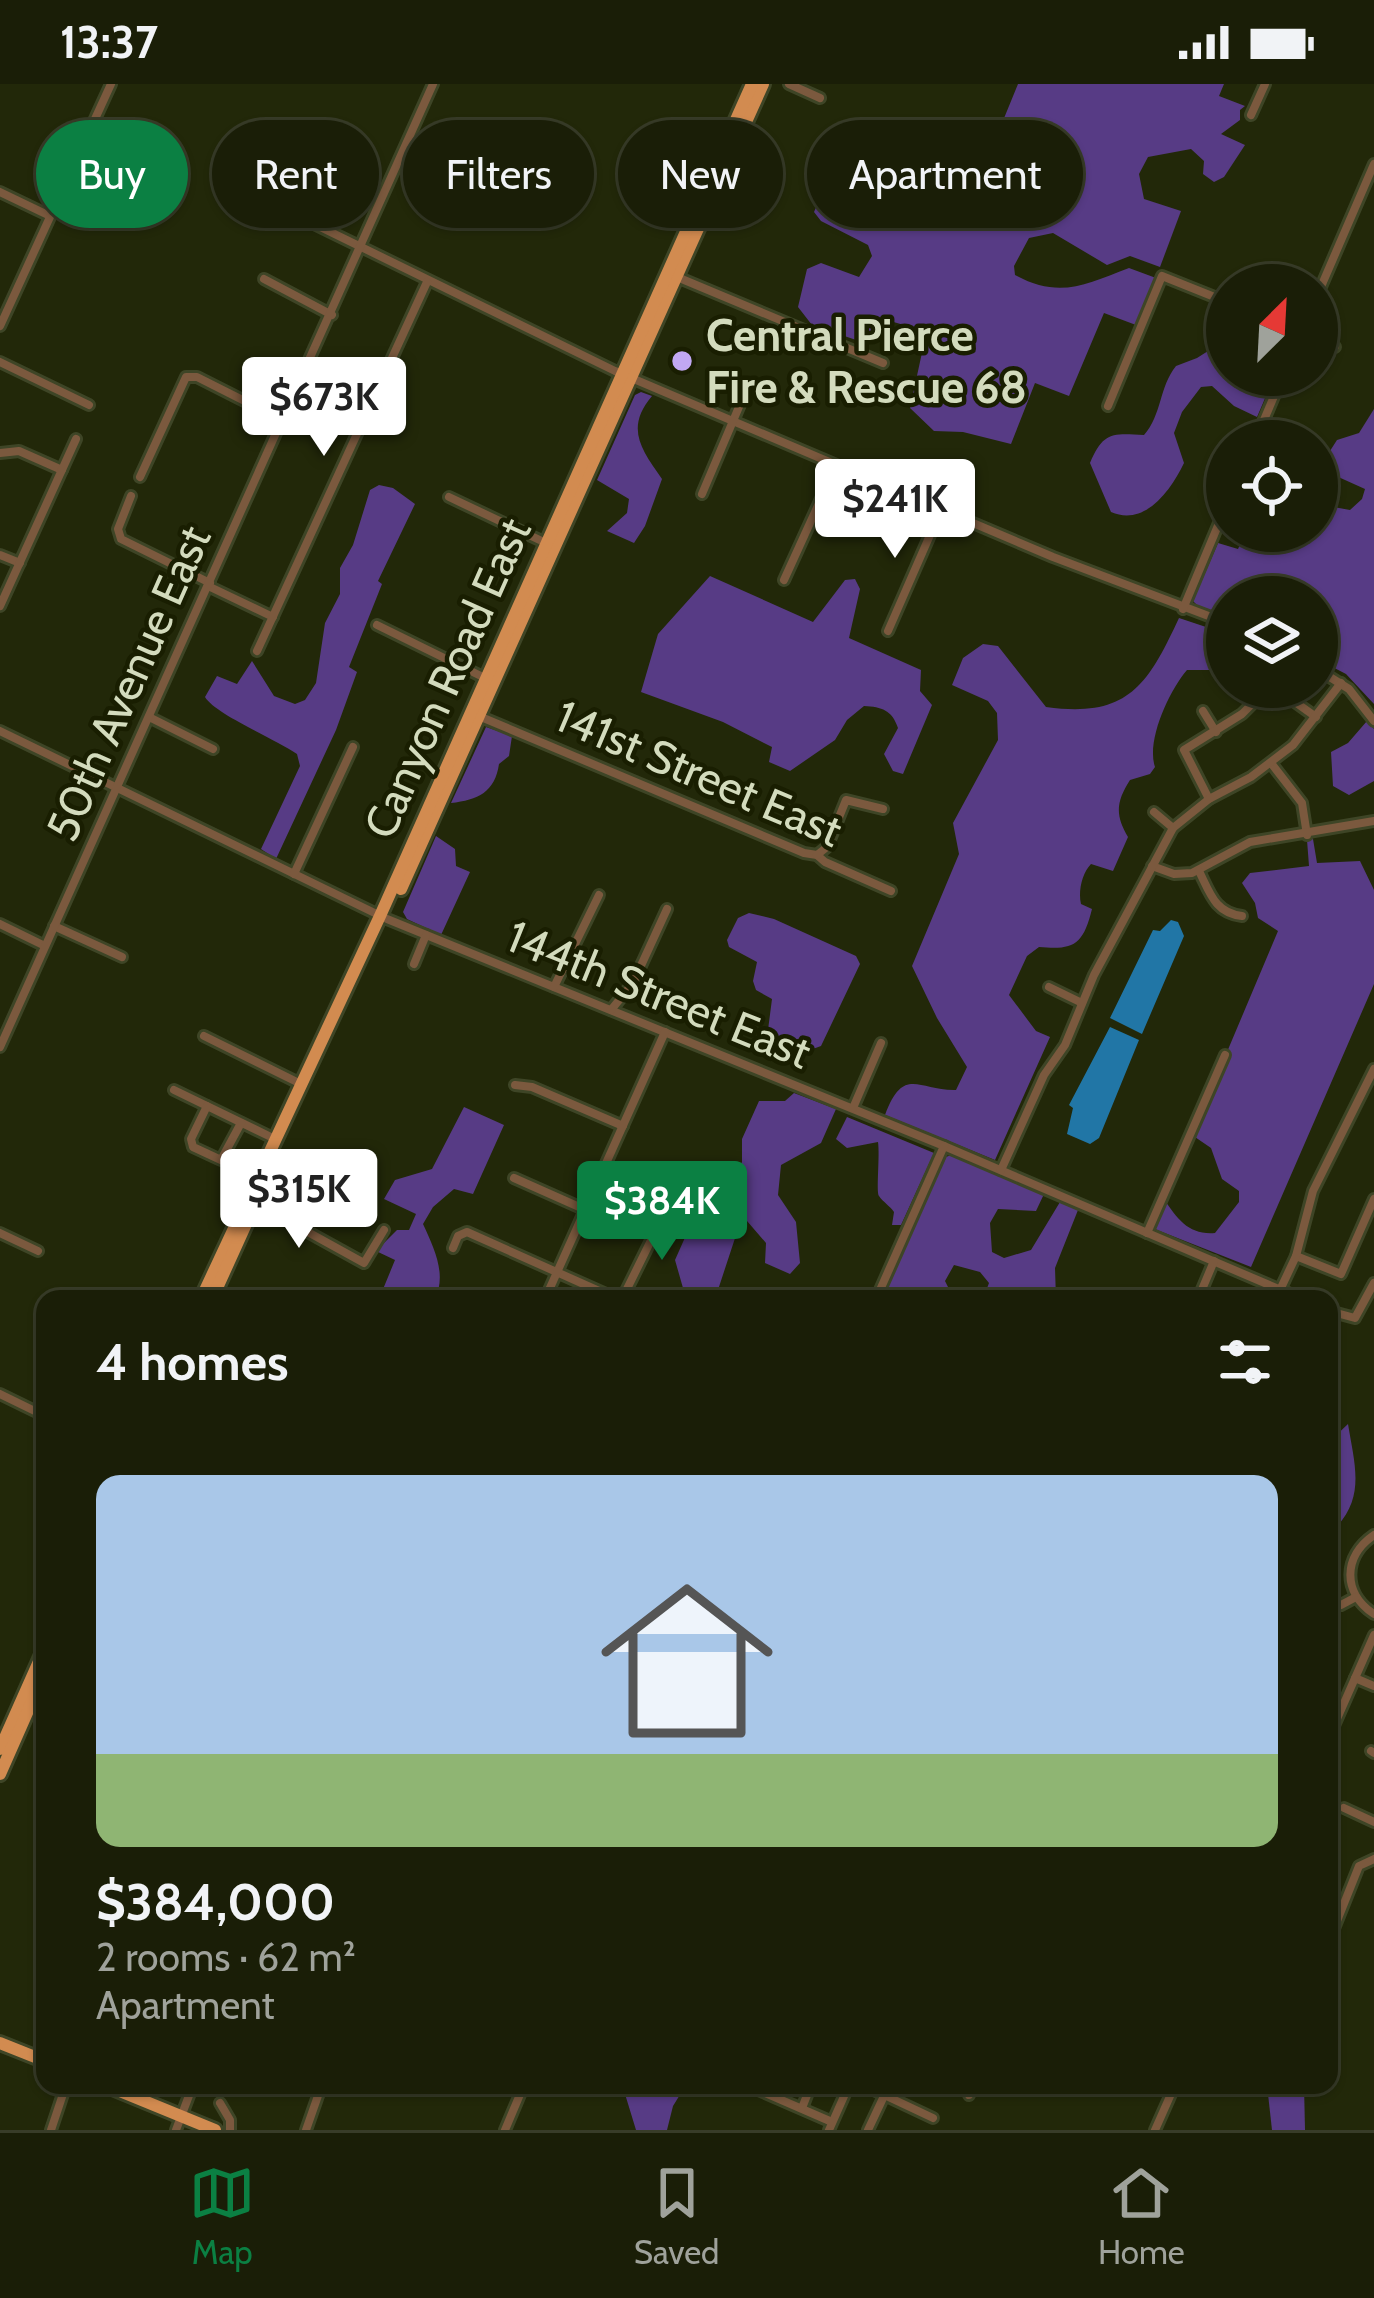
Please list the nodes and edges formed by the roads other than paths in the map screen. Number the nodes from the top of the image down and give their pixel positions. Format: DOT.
graph roads {
  1 [pos="111,84"];
  2 [pos="434,84"];
  3 [pos="758,84"];
  4 [pos="789,84"];
  5 [pos="1265,84"];
  6 [pos="820,98"];
  7 [pos="1251,115"];
  8 [pos="94,120"];
  9 [pos="1374,164"];
  10 [pos="0,192"];
  11 [pos="36,209"];
  12 [pos="45,228"];
  13 [pos="319,228"];
  14 [pos="359,249"];
  15 [pos="1331,264"];
  16 [pos="677,277"];
  17 [pos="264,279"];
  18 [pos="427,282"];
  19 [pos="1206,294"];
  20 [pos="332,315"];
  21 [pos="0,326"];
  22 [pos="0,362"];
  23 [pos="883,362"];
  24 [pos="627,376"];
  25 [pos="747,388"];
  26 [pos="89,405"];
  27 [pos="1108,406"];
  28 [pos="284,422"];
  29 [pos="734,423"];
  30 [pos="76,440"];
  31 [pos="0,453"];
  32 [pos="836,466"];
  33 [pos="62,470"];
  34 [pos="140,477"];
  35 [pos="702,494"];
  36 [pos="131,496"];
  37 [pos="449,497"];
  38 [pos="941,510"];
  39 [pos="547,544"];
  40 [pos="1207,552"];
  41 [pos="0,555"];
  42 [pos="20,563"];
  43 [pos="784,580"];
  44 [pos="209,585"];
  45 [pos="538,586"];
  46 [pos="0,606"];
  47 [pos="1183,609"];
  48 [pos="1206,616"];
  49 [pos="273,617"];
  50 [pos="377,626"];
  51 [pos="888,631"];
  52 [pos="257,652"];
  53 [pos="487,678"];
  54 [pos="1338,681"];
  55 [pos="1342,683"];
  56 [pos="1249,708"];
  57 [pos="1303,708"];
  58 [pos="1202,711"];
  59 [pos="149,717"];
  60 [pos="482,717"];
  61 [pos="1316,717"];
  62 [pos="1374,721"];
  63 [pos="0,731"];
  64 [pos="1216,732"];
  65 [pos="353,747"];
  66 [pos="213,749"];
  67 [pos="1271,763"];
  68 [pos="117,788"];
  69 [pos="1209,799"];
  70 [pos="883,809"];
  71 [pos="1154,812"];
  72 [pos="1374,822"];
  73 [pos="1173,827"];
  74 [pos="1307,835"];
  75 [pos="817,855"];
  76 [pos="1152,866"];
  77 [pos="1199,871"];
  78 [pos="294,874"];
  79 [pos="891,891"];
  80 [pos="599,895"];
  81 [pos="667,909"];
  82 [pos="1242,916"];
  83 [pos="384,918"];
  84 [pos="0,924"];
  85 [pos="55,926"];
  86 [pos="426,935"];
  87 [pos="45,946"];
  88 [pos="122,958"];
  89 [pos="413,964"];
  90 [pos="554,987"];
  91 [pos="1049,987"];
  92 [pos="1082,1004"];
  93 [pos="611,1010"];
  94 [pos="664,1032"];
  95 [pos="204,1036"];
  96 [pos="1,1042"];
  97 [pos="881,1043"];
  98 [pos="1225,1055"];
  99 [pos="1374,1069"];
  100 [pos="301,1084"];
  101 [pos="514,1085"];
  102 [pos="174,1090"];
  103 [pos="207,1106"];
  104 [pos="853,1108"];
  105 [pos="241,1123"];
  106 [pos="623,1126"];
  107 [pos="275,1139"];
  108 [pos="944,1146"];
  109 [pos="1000,1170"];
  110 [pos="514,1178"];
  111 [pos="1374,1199"];
  112 [pos="249,1206"];
  113 [pos="586,1210"];
  114 [pos="666,1210"];
  115 [pos="384,1230"];
  116 [pos="0,1233"];
  117 [pos="1147,1233"];
  118 [pos="453,1248"];
  119 [pos="38,1251"];
  120 [pos="1296,1256"];
  121 [pos="1214,1261"];
  122 [pos="557,1272"];
  123 [pos="1374,1283"];
  124 [pos="206,1290"];
  125 [pos="216,1290"];
  126 [pos="549,1290"];
  127 [pos="598,1290"];
  128 [pos="624,1290"];
  129 [pos="880,1290"];
  130 [pos="1202,1290"];
  131 [pos="1280,1290"];
  132 [pos="1338,1313"];
  133 [pos="0,1394"];
  134 [pos="36,1412"];
  135 [pos="1374,1535"];
  136 [pos="1356,1597"];
  137 [pos="1341,1604"];
  138 [pos="1374,1614"];
  139 [pos="1374,1635"];
  140 [pos="36,1668"];
  141 [pos="1355,1678"];
  142 [pos="1374,1686"];
  143 [pos="36,1692"];
  144 [pos="1338,1717"];
  145 [pos="0,1749"];
  146 [pos="0,1774"];
  147 [pos="1344,1808"];
  148 [pos="1374,1822"];
  149 [pos="1374,1859"];
  150 [pos="1338,1918"];
  151 [pos="0,2043"];
  152 [pos="36,2057"];
  153 [pos="62,2094"];
  154 [pos="127,2094"];
  155 [pos="143,2094"];
  156 [pos="190,2094"];
  157 [pos="319,2094"];
  158 [pos="520,2094"];
  159 [pos="771,2094"];
  160 [pos="807,2094"];
  161 [pos="845,2094"];
  162 [pos="880,2094"];
  163 [pos="1171,2094"];
  164 [pos="884,2096"];
  165 [pos="141,2100"];
  166 [pos="220,2103"];
  167 [pos="802,2108"];
  168 [pos="182,2116"];
  169 [pos="933,2118"];
  170 [pos="830,2126"];
  171 [pos="51,2130"];
  172 [pos="176,2130"];
  173 [pos="215,2130"];
  174 [pos="230,2130"];
  175 [pos="306,2130"];
  176 [pos="505,2130"];
  177 [pos="868,2130"];
  178 [pos="1155,2130"];
  1 -- 8 [label="street"];
  2 -- 14 [label="street, 50th Avenue East"];
  3 -- 16 [label="main road, Canyon Road East"];
  3 -- 24 [label="main road, Canyon Road East"];
  4 -- 6 [label="street"];
  5 -- 7 [label="street"];
  9 -- 15 [label="street"];
  10 -- 11 [label="street"];
  12 -- 21 [label="street"];
  13 -- 14 [label="street"];
  14 -- 18 [label="street"];
  14 -- 20 [label="street, 50th Avenue East"];
  16 -- 23 [label="street"];
  16 -- 24 [label="main road, Canyon Road East"];
  17 -- 20 [label="street"];
  18 -- 24 [label="street"];
  18 -- 49 [label="street"];
  19 -- 27 [label="street"];
  20 -- 28 [label="street, 50th Avenue East"];
  22 -- 26 [label="street"];
  24 -- 29 [label="street"];
  24 -- 39 [label="main road, Canyon Road East"];
  24 -- 45 [label="main road, Canyon Road East"];
  25 -- 29 [label="street"];
  28 -- 34 [label="street"];
  28 -- 44 [label="street, 50th Avenue East"];
  29 -- 32 [label="street"];
  29 -- 35 [label="street"];
  30 -- 33 [label="street"];
  31 -- 33 [label="street"];
  32 -- 38 [label="street"];
  32 -- 43 [label="street"];
  33 -- 42 [label="street"];
  36 -- 44 [label="street"];
  37 -- 39 [label="street"];
  38 -- 47 [label="street"];
  38 -- 51 [label="street"];
  39 -- 45 [label="main road"];
  39 -- 53 [label="main road, Canyon Road East"];
  40 -- 47 [label="street"];
  41 -- 42 [label="street"];
  42 -- 46 [label="street"];
  44 -- 49 [label="street"];
  44 -- 59 [label="street, 50th Avenue East"];
  45 -- 60 [label="main road, Canyon Road East"];
  47 -- 48 [label="street"];
  49 -- 52 [label="street"];
  50 -- 53 [label="street"];
  53 -- 60 [label="main road"];
  53 -- 83 [label="main road, Canyon Road East"];
  54 -- 55 [label="street"];
  55 -- 61 [label="street"];
  55 -- 62 [label="street"];
  56 -- 64 [label="street"];
  57 -- 61 [label="street"];
  58 -- 64 [label="street"];
  59 -- 66 [label="street"];
  59 -- 68 [label="street, 50th Avenue East"];
  60 -- 75 [label="street, 141st Street East"];
  60 -- 83 [label="main road, Canyon Road East"];
  61 -- 67 [label="street"];
  63 -- 68 [label="street, 144th Street East"];
  64 -- 69 [label="street"];
  65 -- 78 [label="street"];
  67 -- 69 [label="street"];
  67 -- 74 [label="street"];
  68 -- 78 [label="street, 144th Street East"];
  68 -- 85 [label="street, 50th Avenue East"];
  69 -- 73 [label="street"];
  70 -- 75 [label="street"];
  71 -- 73 [label="street"];
  72 -- 74 [label="street"];
  73 -- 76 [label="street"];
  74 -- 77 [label="street"];
  75 -- 79 [label="street, 141st Street East"];
  76 -- 77 [label="street"];
  76 -- 92 [label="street"];
  77 -- 82 [label="street"];
  78 -- 83 [label="street, 144th Street East"];
  80 -- 90 [label="street"];
  81 -- 93 [label="street"];
  83 -- 86 [label="street, 144th Street East"];
  83 -- 100 [label="main road, Canyon Road East"];
  83 -- 112 [label="main road, Canyon Road East"];
  84 -- 87 [label="street"];
  85 -- 87 [label="street, 50th Avenue East"];
  85 -- 88 [label="street"];
  86 -- 89 [label="street"];
  86 -- 90 [label="street, 144th Street East"];
  87 -- 96 [label="street, 50th Avenue East"];
  90 -- 93 [label="street, 144th Street East"];
  91 -- 92 [label="street"];
  92 -- 109 [label="street"];
  93 -- 94 [label="street, 144th Street East"];
  94 -- 104 [label="street, 144th Street East"];
  94 -- 106 [label="street"];
  95 -- 100 [label="street"];
  97 -- 104 [label="street"];
  98 -- 117 [label="street"];
  99 -- 120 [label="street"];
  100 -- 107 [label="main road, Canyon Road East"];
  101 -- 106 [label="street"];
  102 -- 103 [label="street"];
  103 -- 105 [label="street"];
  103 -- 105 [label="street"];
  104 -- 108 [label="street, 144th Street East"];
  105 -- 107 [label="street"];
  106 -- 113 [label="street"];
  107 -- 112 [label="main road, Canyon Road East"];
  108 -- 109 [label="street, 144th Street East"];
  108 -- 129 [label="street"];
  109 -- 117 [label="street, 144th Street East"];
  110 -- 113 [label="street"];
  111 -- 120 [label="street"];
  112 -- 115 [label="street"];
  112 -- 124 [label="main road, Canyon Road East"];
  112 -- 125 [label="main road"];
  113 -- 122 [label="street"];
  114 -- 128 [label="street"];
  116 -- 119 [label="street"];
  117 -- 121 [label="street, 144th Street East"];
  118 -- 122 [label="street"];
  120 -- 131 [label="street"];
  121 -- 130 [label="street"];
  121 -- 131 [label="street, 144th Street East"];
  122 -- 126 [label="street"];
  122 -- 127 [label="street"];
  123 -- 132 [label="street"];
  133 -- 134 [label="street"];
  135 -- 136 [label="street"];
  136 -- 137 [label="street"];
  136 -- 138 [label="street"];
  139 -- 141 [label="street"];
  140 -- 145 [label="main road"];
  141 -- 142 [label="street"];
  141 -- 144 [label="street"];
  143 -- 146 [label="main road"];
  147 -- 148 [label="street"];
  149 -- 150 [label="street"];
  151 -- 152 [label="main road"];
  153 -- 171 [label="street"];
  154 -- 165 [label="main road"];
  155 -- 165 [label="street"];
  156 -- 168 [label="street"];
  157 -- 175 [label="street"];
  158 -- 176 [label="street"];
  159 -- 167 [label="street"];
  160 -- 167 [label="street"];
  161 -- 170 [label="street"];
  162 -- 164 [label="street"];
  163 -- 178 [label="street"];
  164 -- 169 [label="street"];
  164 -- 177 [label="street"];
  165 -- 168 [label="main road"];
  166 -- 174 [label="street"];
  167 -- 170 [label="street"];
  168 -- 172 [label="street"];
  168 -- 173 [label="main road"];
}
